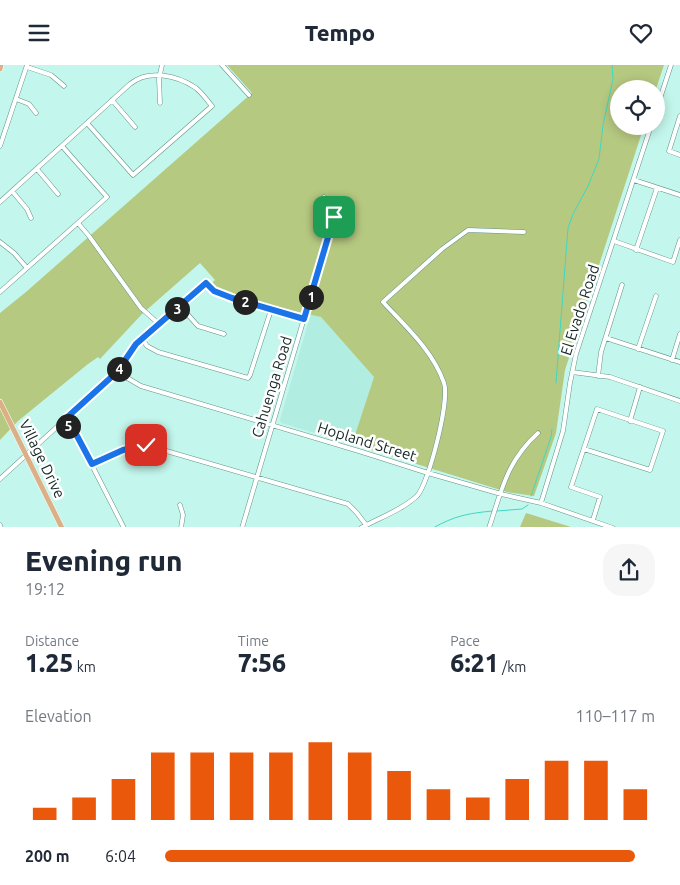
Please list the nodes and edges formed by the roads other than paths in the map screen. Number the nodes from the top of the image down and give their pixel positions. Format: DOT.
graph roads {
  1 [pos="1,65"];
  2 [pos="162,65"];
  3 [pos="222,65"];
  4 [pos="671,65"];
  5 [pos="27,66"];
  6 [pos="0,69"];
  7 [pos="160,74"];
  8 [pos="665,83"];
  9 [pos="64,87"];
  10 [pos="249,95"];
  11 [pos="16,99"];
  12 [pos="112,100"];
  13 [pos="160,103"];
  14 [pos="36,113"];
  15 [pos="680,116"];
  16 [pos="87,123"];
  17 [pos="135,127"];
  18 [pos="648,135"];
  19 [pos="0,146"];
  20 [pos="62,146"];
  21 [pos="680,155"];
  22 [pos="37,169"];
  23 [pos="634,180"];
  24 [pos="657,188"];
  25 [pos="12,191"];
  26 [pos="58,194"];
  27 [pos="680,195"];
  28 [pos="324,197"];
  29 [pos="0,202"];
  30 [pos="31,218"];
  31 [pos="78,223"];
  32 [pos="524,232"];
  33 [pos="680,240"];
  34 [pos="614,241"];
  35 [pos="0,242"];
  36 [pos="636,250"];
  37 [pos="27,268"];
  38 [pos="622,285"];
  39 [pos="0,292"];
  40 [pos="656,296"];
  41 [pos="180,306"];
  42 [pos="271,310"];
  43 [pos="304,319"];
  44 [pos="159,324"];
  45 [pos="224,333"];
  46 [pos="680,334"];
  47 [pos="606,338"];
  48 [pos="142,339"];
  49 [pos="638,349"];
  50 [pos="672,360"];
  51 [pos="680,362"];
  52 [pos="117,372"];
  53 [pos="572,372"];
  54 [pos="598,376"];
  55 [pos="640,387"];
  56 [pos="680,401"];
  57 [pos="0,402"];
  58 [pos="63,421"];
  59 [pos="630,421"];
  60 [pos="273,426"];
  61 [pos="538,433"];
  62 [pos="584,449"];
  63 [pos="26,455"];
  64 [pos="92,464"];
  65 [pos="428,473"];
  66 [pos="257,478"];
  67 [pos="0,479"];
  68 [pos="500,494"];
  69 [pos="541,503"];
  70 [pos="180,505"];
  71 [pos="593,520"];
  72 [pos="366,525"];
  73 [pos="62,527"];
  74 [pos="124,527"];
  75 [pos="181,527"];
  76 [pos="242,527"];
  77 [pos="361,527"];
  78 [pos="489,527"];
  79 [pos="612,527"];
  1 -- 6 [label="main road"];
  2 -- 7 [label="street"];
  3 -- 10 [label="street"];
  4 -- 8 [label="street"];
  5 -- 9 [label="street"];
  5 -- 11 [label="street"];
  7 -- 12 [label="street"];
  7 -- 13 [label="street"];
  7 -- 16 [label="street"];
  11 -- 14 [label="street"];
  11 -- 19 [label="street"];
  12 -- 16 [label="street"];
  12 -- 17 [label="street"];
  15 -- 21 [label="street"];
  16 -- 20 [label="street"];
  18 -- 23 [label="street, El Evado Road"];
  20 -- 22 [label="street"];
  20 -- 31 [label="street"];
  22 -- 25 [label="street"];
  22 -- 26 [label="street"];
  23 -- 24 [label="street"];
  23 -- 34 [label="street, El Evado Road"];
  24 -- 27 [label="street"];
  24 -- 36 [label="street"];
  25 -- 29 [label="street"];
  25 -- 30 [label="street"];
  28 -- 43 [label="street, Cahuenga Road"];
  31 -- 37 [label="street"];
  31 -- 44 [label="street"];
  32 -- 65 [label="street"];
  33 -- 36 [label="street"];
  34 -- 36 [label="street"];
  34 -- 53 [label="street, El Evado Road"];
  35 -- 37 [label="street"];
  37 -- 39 [label="street"];
  38 -- 47 [label="street"];
  40 -- 49 [label="street"];
  41 -- 42 [label="street"];
  41 -- 44 [label="street"];
  41 -- 45 [label="street"];
  42 -- 43 [label="street"];
  42 -- 48 [label="street"];
  43 -- 60 [label="street, Cahuenga Road"];
  44 -- 48 [label="street"];
  46 -- 50 [label="street"];
  47 -- 49 [label="street"];
  47 -- 54 [label="street"];
  48 -- 52 [label="street"];
  49 -- 50 [label="street"];
  50 -- 51 [label="street"];
  52 -- 58 [label="street"];
  52 -- 60 [label="street, Hopland Street"];
  53 -- 54 [label="street"];
  53 -- 69 [label="street, El Evado Road"];
  54 -- 55 [label="street"];
  55 -- 56 [label="street"];
  55 -- 59 [label="street"];
  57 -- 63 [label="main road, Village Drive"];
  58 -- 63 [label="street"];
  58 -- 64 [label="street"];
  59 -- 62 [label="street"];
  59 -- 62 [label="street"];
  60 -- 65 [label="street, Hopland Street"];
  60 -- 66 [label="street, Cahuenga Road"];
  61 -- 68 [label="street"];
  62 -- 71 [label="street"];
  63 -- 67 [label="street"];
  63 -- 73 [label="main road, Village Drive"];
  64 -- 66 [label="street"];
  64 -- 74 [label="street"];
  65 -- 68 [label="street, Hopland Street"];
  65 -- 72 [label="street"];
  66 -- 72 [label="street"];
  66 -- 76 [label="street, Cahuenga Road"];
  68 -- 69 [label="street, Hopland Street"];
  68 -- 78 [label="street"];
  69 -- 71 [label="street, Hopland Street"];
  70 -- 75 [label="street"];
  71 -- 79 [label="street, Hopland Street"];
  72 -- 77 [label="street"];
}
